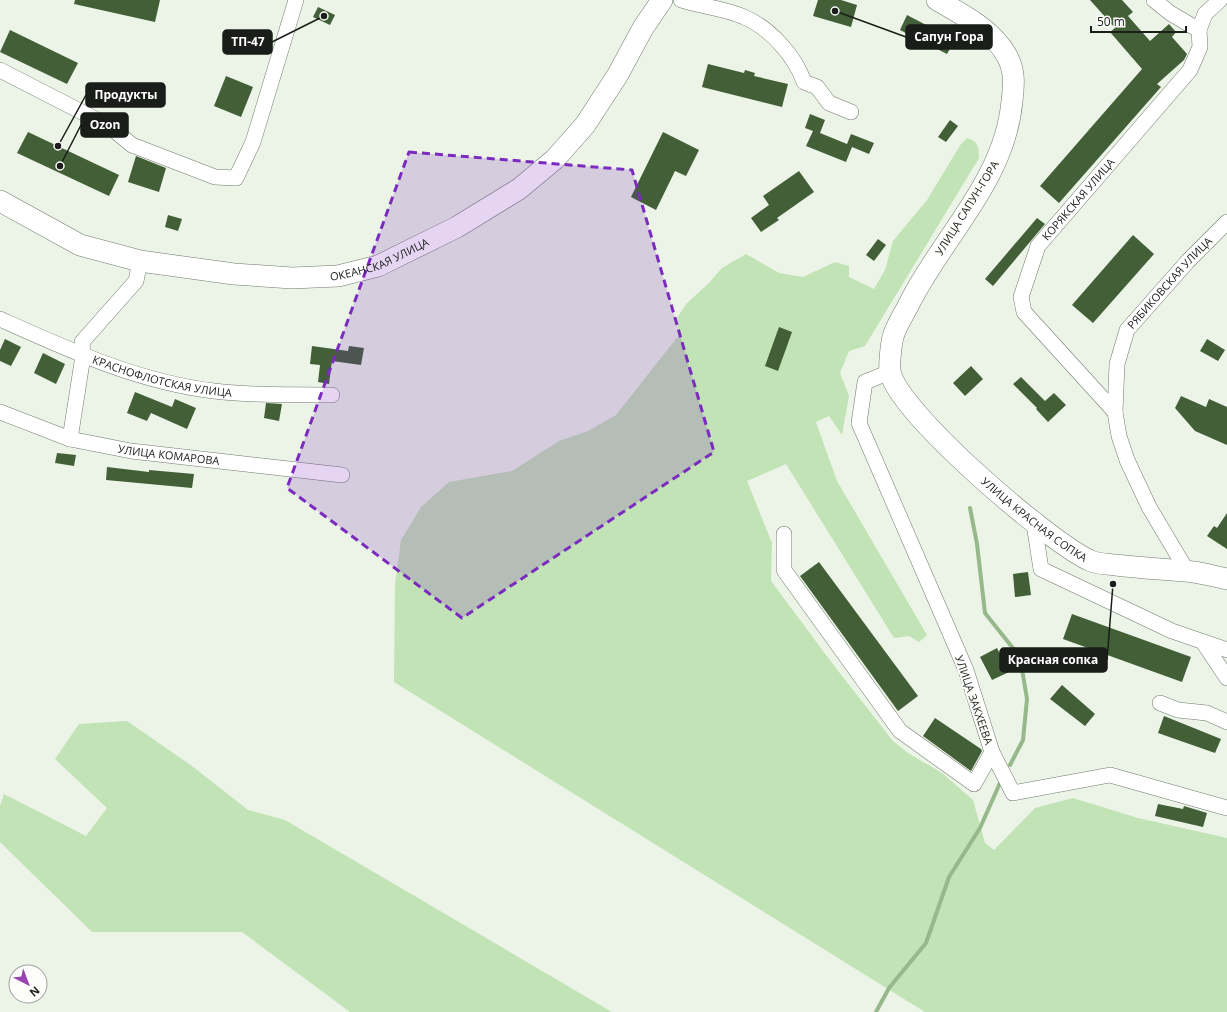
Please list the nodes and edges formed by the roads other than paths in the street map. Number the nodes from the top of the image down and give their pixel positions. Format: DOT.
graph roads {
  1 [pos="296,0"];
  2 [pos="662,0"];
  3 [pos="681,0"];
  4 [pos="937,0"];
  5 [pos="1154,0"];
  6 [pos="1220,0"];
  7 [pos="1199,30"];
  8 [pos="0,70"];
  9 [pos="851,112"];
  10 [pos="0,201"];
  11 [pos="1227,222"];
  12 [pos="140,261"];
  13 [pos="0,320"];
  14 [pos="83,356"];
  15 [pos="890,372"];
  16 [pos="332,395"];
  17 [pos="0,412"];
  18 [pos="1116,412"];
  19 [pos="70,439"];
  20 [pos="342,475"];
  21 [pos="1034,524"];
  22 [pos="784,534"];
  23 [pos="1187,571"];
  24 [pos="1227,579"];
  25 [pos="1203,642"];
  26 [pos="1227,650"];
  27 [pos="1227,678"];
  28 [pos="1160,703"];
  29 [pos="1227,722"];
  30 [pos="992,752"];
  31 [pos="1227,808"];
  1 -- 8 [label="street"];
  2 -- 12 [label="main road, ОКЕАНСКАЯ УЛИЦА"];
  3 -- 9 [label="street"];
  4 -- 15 [label="main road, УЛИЦА САПУН-ГОРА"];
  5 -- 7 [label="street"];
  6 -- 7 [label="street"];
  7 -- 18 [label="street, КОРЯКСКАЯ УЛИЦА"];
  10 -- 12 [label="main road, ОКЕАНСКАЯ УЛИЦА"];
  11 -- 18 [label="street, РЯБИКОВСКАЯ УЛИЦА"];
  12 -- 14 [label="street"];
  13 -- 14 [label="street, КРАСНОФЛОТСКАЯ УЛИЦА"];
  14 -- 16 [label="street, КРАСНОФЛОТСКАЯ УЛИЦА"];
  14 -- 19 [label="street"];
  15 -- 21 [label="main road, УЛИЦА КРАСНАЯ СОПКА"];
  15 -- 30 [label="street, УЛИЦА ЗАКХЕЕВА"];
  17 -- 19 [label="street, УЛИЦА КОМАРОВА"];
  18 -- 23 [label="street, РЯБИКОВСКАЯ УЛИЦА"];
  19 -- 20 [label="street, УЛИЦА КОМАРОВА"];
  21 -- 23 [label="main road, УЛИЦА КРАСНАЯ СОПКА"];
  21 -- 25 [label="street"];
  22 -- 30 [label="street, УЛИЦА ЗАКХЕЕВА"];
  23 -- 24 [label="main road, УЛИЦА КРАСНАЯ СОПКА"];
  25 -- 26 [label="street"];
  25 -- 27 [label="street"];
  28 -- 29 [label="street"];
  30 -- 31 [label="street"];
}
